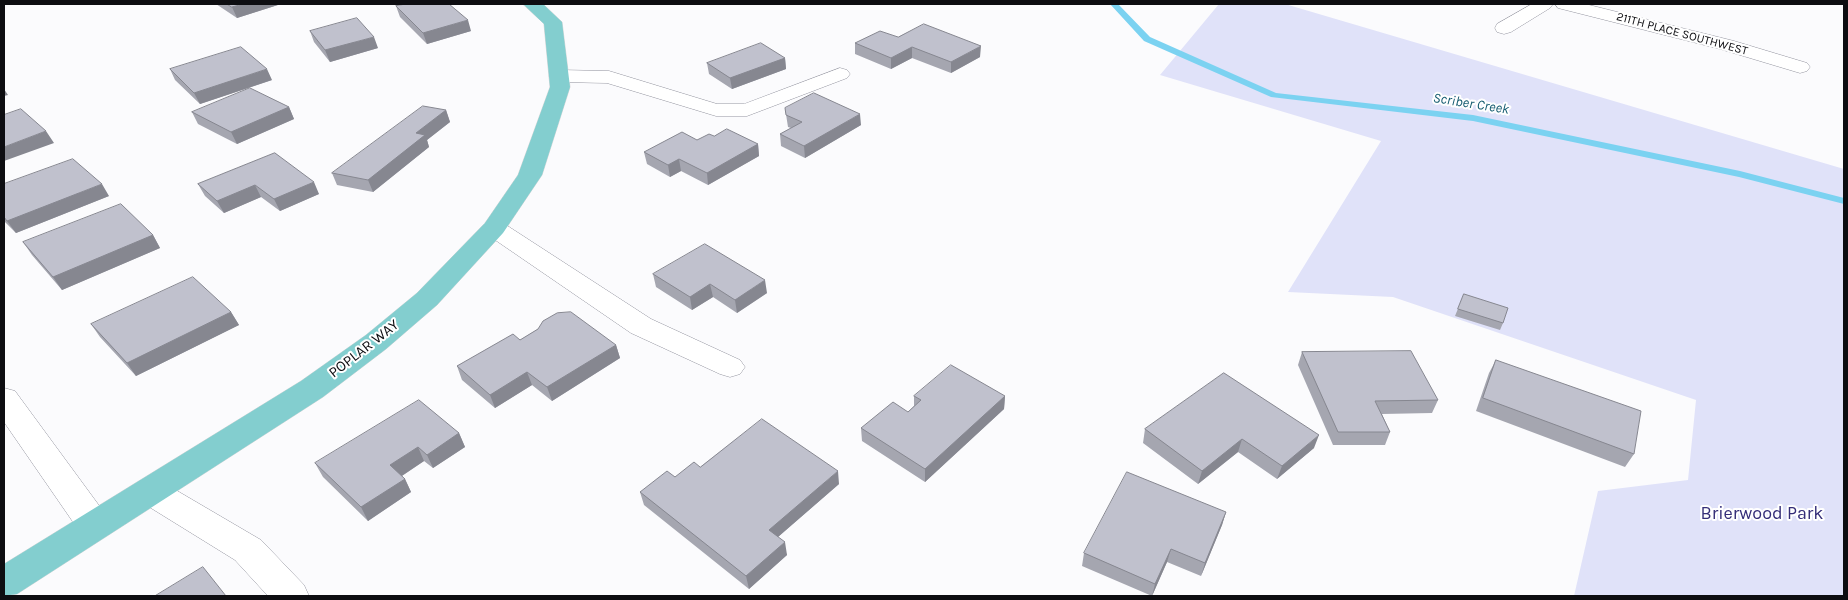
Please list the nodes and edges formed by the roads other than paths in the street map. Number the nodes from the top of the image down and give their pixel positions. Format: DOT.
graph roads {
  1 [pos="532,4"];
  2 [pos="1544,4"];
  3 [pos="1564,4"];
  4 [pos="1504,28"];
  5 [pos="1800,67"];
  6 [pos="840,74"];
  7 [pos="559,76"];
  8 [pos="494,228"];
  9 [pos="730,367"];
  10 [pos="4,399"];
  11 [pos="150,491"];
  12 [pos="94,525"];
  13 [pos="4,583"];
  14 [pos="291,596"];
  1 -- 7 [label="main road, POPLAR WAY"];
  2 -- 4 [label="street"];
  3 -- 5 [label="street, 211TH PLACE SOUTHWEST"];
  6 -- 7 [label="street"];
  7 -- 8 [label="main road, POPLAR WAY"];
  8 -- 9 [label="street"];
  8 -- 11 [label="main road, POPLAR WAY"];
  10 -- 12 [label="street"];
  11 -- 12 [label="main road, POPLAR WAY"];
  11 -- 14 [label="street"];
  12 -- 13 [label="main road, POPLAR WAY"];
}
